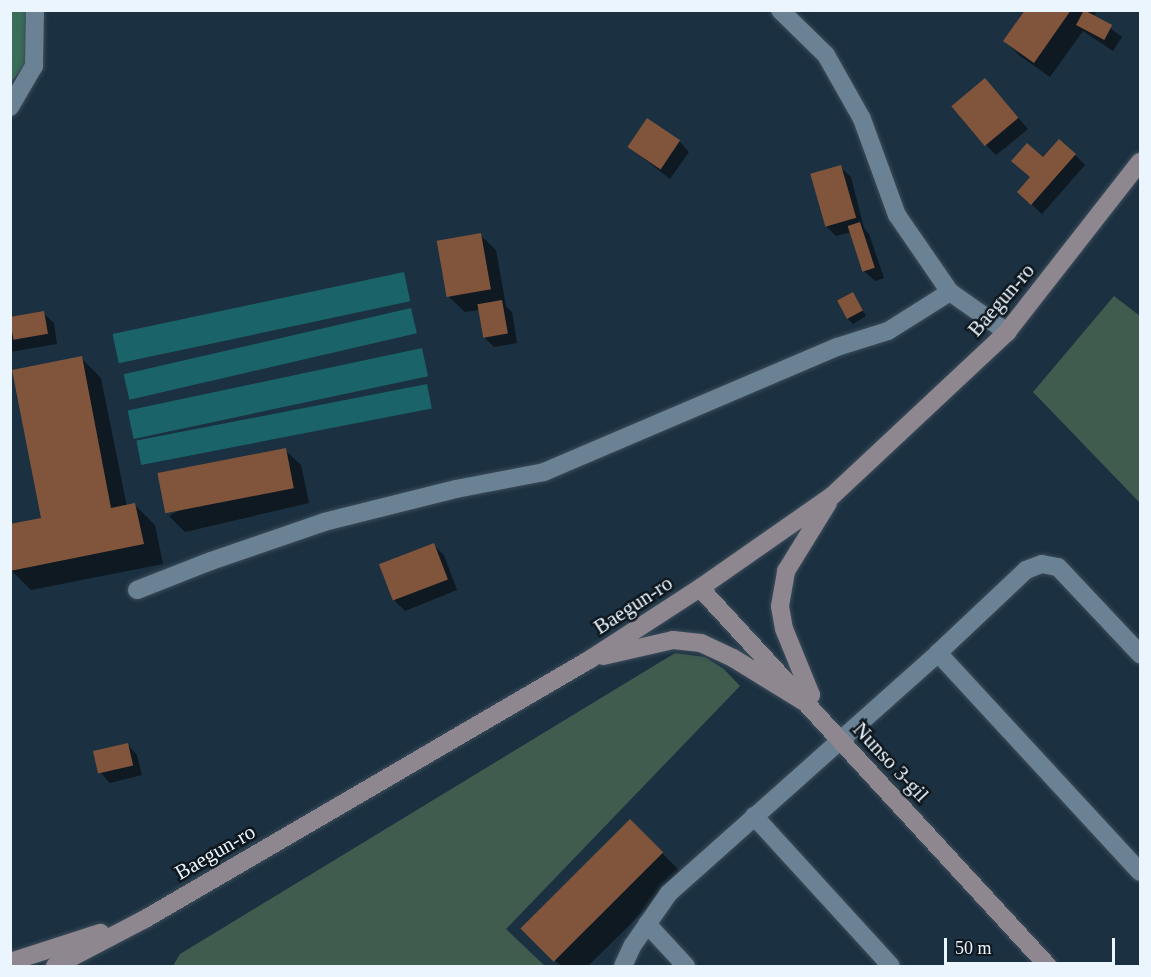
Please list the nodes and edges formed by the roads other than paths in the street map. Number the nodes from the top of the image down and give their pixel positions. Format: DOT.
graph roads {
  1 [pos="35,10"];
  2 [pos="780,10"];
  3 [pos="10,107"];
  4 [pos="1140,162"];
  5 [pos="950,292"];
  6 [pos="1007,332"];
  7 [pos="832,496"];
  8 [pos="700,588"];
  9 [pos="137,590"];
  10 [pos="938,653"];
  11 [pos="1140,654"];
  12 [pos="590,660"];
  13 [pos="803,701"];
  14 [pos="840,740"];
  15 [pos="754,816"];
  16 [pos="1140,872"];
  17 [pos="145,918"];
  18 [pos="647,924"];
  19 [pos="10,962"];
  20 [pos="55,966"];
  21 [pos="623,966"];
  22 [pos="686,966"];
  23 [pos="891,966"];
  24 [pos="1048,966"];
  1 -- 3 [label="street"];
  2 -- 5 [label="street"];
  4 -- 6 [label="main road, Baegun-ro"];
  5 -- 6 [label="street"];
  5 -- 9 [label="street"];
  6 -- 7 [label="main road, Baegun-ro"];
  7 -- 8 [label="main road, Baegun-ro"];
  7 -- 13 [label="main road"];
  8 -- 12 [label="main road, Baegun-ro"];
  8 -- 13 [label="main road, Nunso 3-gil"];
  10 -- 11 [label="street"];
  10 -- 14 [label="street"];
  10 -- 16 [label="street"];
  12 -- 13 [label="main road"];
  12 -- 17 [label="main road, Baegun-ro"];
  13 -- 14 [label="main road, Nunso 3-gil"];
  14 -- 15 [label="street"];
  14 -- 24 [label="main road, Nunso 3-gil"];
  15 -- 18 [label="street"];
  15 -- 23 [label="street"];
  17 -- 19 [label="main road"];
  17 -- 20 [label="main road, Baegun-ro"];
  18 -- 21 [label="street"];
  18 -- 22 [label="street"];
}
